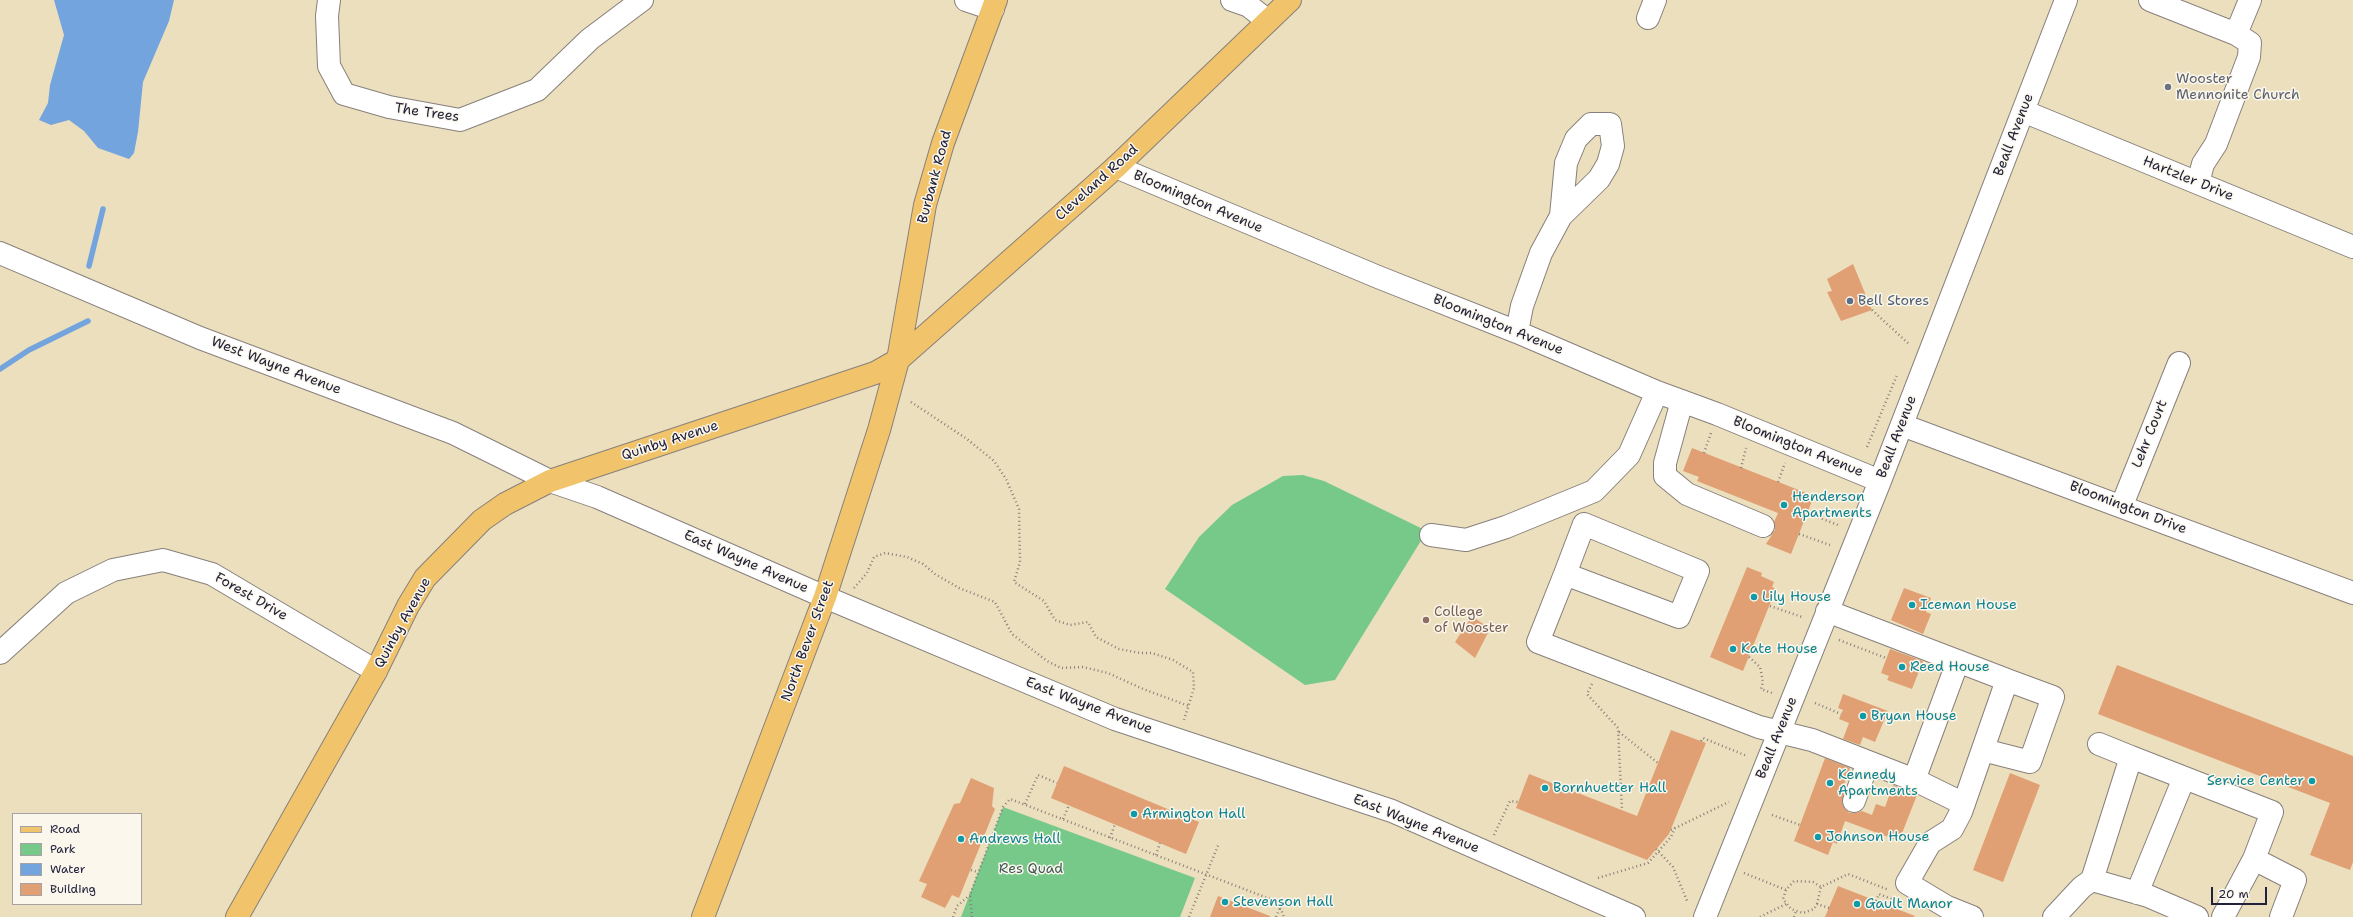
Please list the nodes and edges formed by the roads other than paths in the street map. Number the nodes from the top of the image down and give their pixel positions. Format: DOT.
graph roads {
  1 [pos="329,0"];
  2 [pos="642,0"];
  3 [pos="966,0"];
  4 [pos="1232,0"];
  5 [pos="1290,0"];
  6 [pos="2066,0"];
  7 [pos="2150,0"];
  8 [pos="2250,0"];
  9 [pos="994,4"];
  10 [pos="1268,21"];
  11 [pos="2236,34"];
  12 [pos="2023,111"];
  13 [pos="1116,167"];
  14 [pos="2198,183"];
  15 [pos="1560,216"];
  16 [pos="2353,247"];
  17 [pos="0,253"];
  18 [pos="1517,332"];
  19 [pos="898,360"];
  20 [pos="2179,363"];
  21 [pos="1657,392"];
  22 [pos="1682,401"];
  23 [pos="1902,425"];
  24 [pos="550,481"];
  25 [pos="1880,481"];
  26 [pos="2122,506"];
  27 [pos="1763,526"];
  28 [pos="1431,535"];
  29 [pos="1565,574"];
  30 [pos="2353,593"];
  31 [pos="825,596"];
  32 [pos="1827,610"];
  33 [pos="0,653"];
  34 [pos="1958,661"];
  35 [pos="376,671"];
  36 [pos="2007,680"];
  37 [pos="1780,731"];
  38 [pos="2099,744"];
  39 [pos="1983,750"];
  40 [pos="2131,757"];
  41 [pos="1868,762"];
  42 [pos="2184,778"];
  43 [pos="1914,780"];
  44 [pos="1854,801"];
  45 [pos="1964,804"];
  46 [pos="2254,859"];
  47 [pos="2092,880"];
  48 [pos="2137,893"];
  49 [pos="237,917"];
  50 [pos="703,917"];
  51 [pos="1634,917"];
  52 [pos="1705,917"];
  53 [pos="1972,917"];
  54 [pos="2054,917"];
  55 [pos="2197,917"];
  56 [pos="2223,917"];
  57 [pos="2281,917"];
  1 -- 2 [label="street, The Trees"];
  3 -- 9 [label="street"];
  4 -- 10 [label="street"];
  5 -- 10 [label="main road, Cleveland Road"];
  6 -- 12 [label="street, Beall Avenue"];
  7 -- 11 [label="street"];
  8 -- 11 [label="street"];
  9 -- 19 [label="main road, Burbank Road"];
  10 -- 13 [label="main road, Cleveland Road"];
  11 -- 14 [label="street"];
  12 -- 14 [label="street, Hartzler Drive"];
  12 -- 23 [label="street, Beall Avenue"];
  13 -- 18 [label="street, Bloomington Avenue"];
  13 -- 19 [label="main road, Cleveland Road"];
  14 -- 16 [label="street, Hartzler Drive"];
  15 -- 15 [label="street"];
  15 -- 18 [label="street"];
  17 -- 24 [label="street, West Wayne Avenue"];
  18 -- 21 [label="street, Bloomington Avenue"];
  19 -- 24 [label="main road, Quinby Avenue"];
  19 -- 31 [label="main road, North Bever Street"];
  20 -- 26 [label="street, Lehr Court"];
  21 -- 22 [label="street, Bloomington Avenue"];
  21 -- 28 [label="street"];
  22 -- 25 [label="street, Bloomington Avenue"];
  22 -- 27 [label="street"];
  23 -- 25 [label="street, Beall Avenue"];
  23 -- 26 [label="street, Bloomington Drive"];
  24 -- 31 [label="street, East Wayne Avenue"];
  24 -- 35 [label="main road, Quinby Avenue"];
  25 -- 32 [label="street, Beall Avenue"];
  26 -- 30 [label="street, Bloomington Drive"];
  29 -- 29 [label="street"];
  29 -- 37 [label="street"];
  31 -- 50 [label="main road, North Bever Street"];
  31 -- 51 [label="street, East Wayne Avenue"];
  32 -- 34 [label="street"];
  32 -- 37 [label="street, Beall Avenue"];
  33 -- 35 [label="street, Forest Drive"];
  34 -- 36 [label="street"];
  34 -- 43 [label="street"];
  35 -- 49 [label="main road, Quinby Avenue"];
  36 -- 39 [label="street"];
  36 -- 39 [label="street"];
  37 -- 41 [label="street"];
  37 -- 52 [label="street, Beall Avenue"];
  38 -- 40 [label="street"];
  39 -- 45 [label="street"];
  40 -- 42 [label="street"];
  40 -- 47 [label="street"];
  41 -- 43 [label="street"];
  41 -- 44 [label="street"];
  42 -- 46 [label="street"];
  42 -- 48 [label="street"];
  43 -- 45 [label="street"];
  45 -- 53 [label="street"];
  46 -- 56 [label="street"];
  46 -- 57 [label="street"];
  47 -- 48 [label="street"];
  47 -- 54 [label="street"];
  48 -- 55 [label="street"];
}
